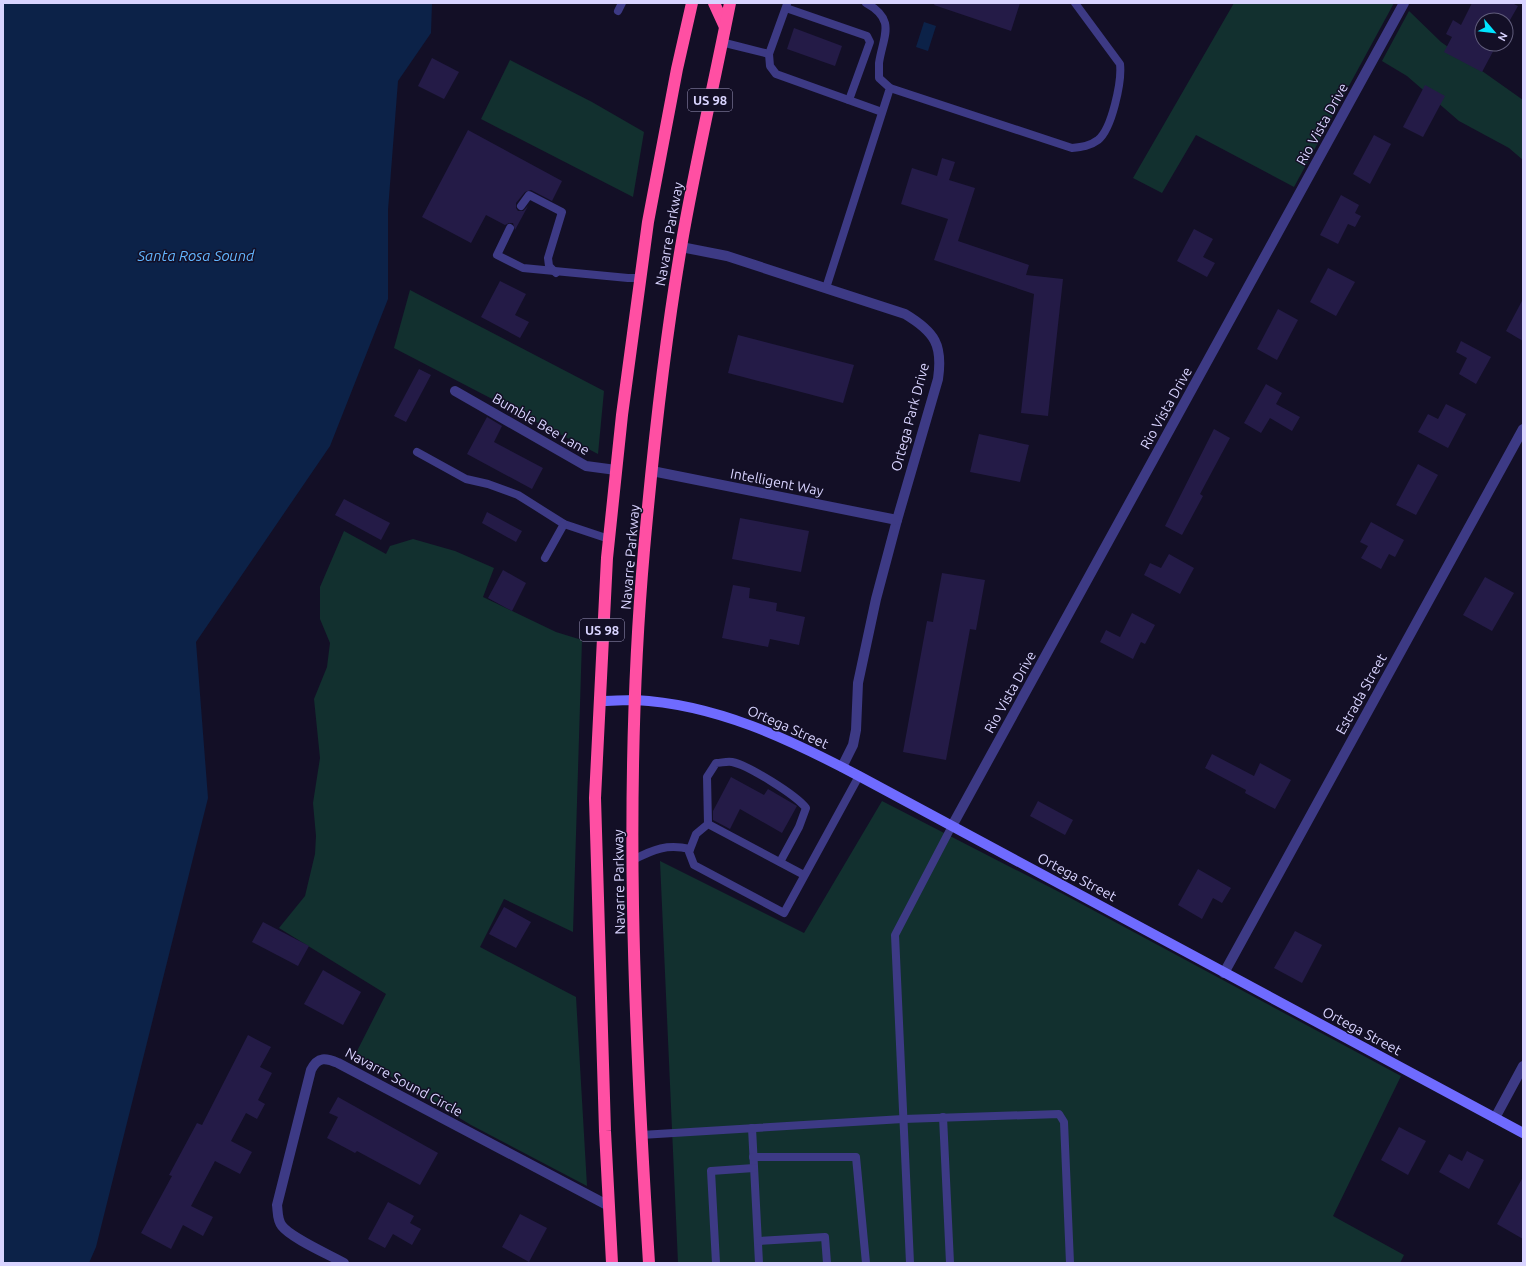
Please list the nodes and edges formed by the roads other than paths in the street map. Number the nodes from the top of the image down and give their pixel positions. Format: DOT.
graph roads {
  1 [pos="622,3"];
  2 [pos="692,3"];
  3 [pos="714,3"];
  4 [pos="730,3"];
  5 [pos="866,3"];
  6 [pos="1075,3"];
  7 [pos="1404,3"];
  8 [pos="787,6"];
  9 [pos="618,11"];
  10 [pos="725,27"];
  11 [pos="721,42"];
  12 [pos="769,54"];
  13 [pos="890,88"];
  14 [pos="849,100"];
  15 [pos="882,112"];
  16 [pos="521,206"];
  17 [pos="510,228"];
  18 [pos="681,247"];
  19 [pos="556,273"];
  20 [pos="641,278"];
  21 [pos="826,288"];
  22 [pos="455,391"];
  23 [pos="1523,429"];
  24 [pos="417,452"];
  25 [pos="616,470"];
  26 [pos="652,471"];
  27 [pos="897,520"];
  28 [pos="564,524"];
  29 [pos="609,539"];
  30 [pos="545,558"];
  31 [pos="636,700"];
  32 [pos="599,701"];
  33 [pos="842,767"];
  34 [pos="859,776"];
  35 [pos="708,824"];
  36 [pos="952,826"];
  37 [pos="690,848"];
  38 [pos="633,860"];
  39 [pos="780,862"];
  40 [pos="804,875"];
  41 [pos="1224,973"];
  42 [pos="1523,1066"];
  43 [pos="943,1117"];
  44 [pos="1495,1118"];
  45 [pos="903,1119"];
  46 [pos="752,1128"];
  47 [pos="1523,1133"];
  48 [pos="641,1135"];
  49 [pos="754,1157"];
  50 [pos="754,1168"];
  51 [pos="609,1206"];
  52 [pos="758,1241"];
  53 [pos="344,1263"];
  54 [pos="612,1263"];
  55 [pos="649,1263"];
  56 [pos="716,1263"];
  57 [pos="759,1263"];
  58 [pos="827,1263"];
  59 [pos="866,1263"];
  60 [pos="910,1263"];
  61 [pos="950,1263"];
  62 [pos="1070,1263"];
  1 -- 9 [label="lane"];
  2 -- 20 [label="highway, Navarre Parkway / US 98"];
  3 -- 10 [label="highway"];
  4 -- 10 [label="highway, Navarre Parkway / US 98"];
  5 -- 13 [label="lane"];
  6 -- 13 [label="lane"];
  7 -- 36 [label="street, Rio Vista Drive"];
  8 -- 12 [label="lane"];
  8 -- 14 [label="lane"];
  10 -- 11 [label="highway, Navarre Parkway / US 98"];
  11 -- 12 [label="lane"];
  11 -- 18 [label="highway, Navarre Parkway / US 98"];
  12 -- 14 [label="lane"];
  13 -- 15 [label="lane"];
  14 -- 15 [label="lane"];
  15 -- 21 [label="lane"];
  16 -- 19 [label="lane"];
  17 -- 19 [label="lane"];
  18 -- 21 [label="street, Ortega Park Drive"];
  18 -- 26 [label="highway, Navarre Parkway / US 98"];
  19 -- 20 [label="lane"];
  20 -- 25 [label="highway, Navarre Parkway / US 98"];
  21 -- 27 [label="street, Ortega Park Drive"];
  22 -- 25 [label="street, Bumble Bee Lane"];
  23 -- 41 [label="street, Estrada Street"];
  24 -- 28 [label="lane"];
  25 -- 29 [label="highway, Navarre Parkway / US 98"];
  26 -- 27 [label="street, Intelligent Way"];
  26 -- 31 [label="highway, Navarre Parkway / US 98"];
  27 -- 33 [label="street, Ortega Park Drive"];
  28 -- 29 [label="lane"];
  28 -- 30 [label="lane"];
  29 -- 32 [label="highway, Navarre Parkway / US 98"];
  31 -- 32 [label="street, Ortega Street"];
  31 -- 33 [label="street, Ortega Street"];
  31 -- 38 [label="highway, Navarre Parkway / US 98"];
  32 -- 51 [label="highway, Navarre Parkway / US 98"];
  33 -- 34 [label="street, Ortega Street"];
  34 -- 36 [label="street, Ortega Street"];
  34 -- 40 [label="lane"];
  35 -- 37 [label="lane"];
  35 -- 39 [label="lane"];
  35 -- 39 [label="lane"];
  36 -- 41 [label="street, Ortega Street"];
  36 -- 45 [label="lane"];
  37 -- 38 [label="lane"];
  37 -- 40 [label="lane"];
  38 -- 48 [label="highway, Navarre Parkway / US 98"];
  39 -- 40 [label="lane"];
  41 -- 44 [label="street, Ortega Street"];
  42 -- 44 [label="street"];
  43 -- 45 [label="lane"];
  43 -- 61 [label="lane"];
  43 -- 62 [label="lane"];
  44 -- 47 [label="street, Ortega Street"];
  45 -- 46 [label="lane"];
  45 -- 60 [label="lane"];
  46 -- 48 [label="lane"];
  46 -- 49 [label="lane"];
  48 -- 55 [label="highway, Navarre Parkway / US 98"];
  49 -- 50 [label="lane"];
  49 -- 59 [label="lane"];
  50 -- 52 [label="lane"];
  50 -- 56 [label="lane"];
  51 -- 53 [label="street, Navarre Sound Circle"];
  51 -- 54 [label="highway, Navarre Parkway / US 98"];
  52 -- 57 [label="lane"];
  52 -- 58 [label="lane"];
}
